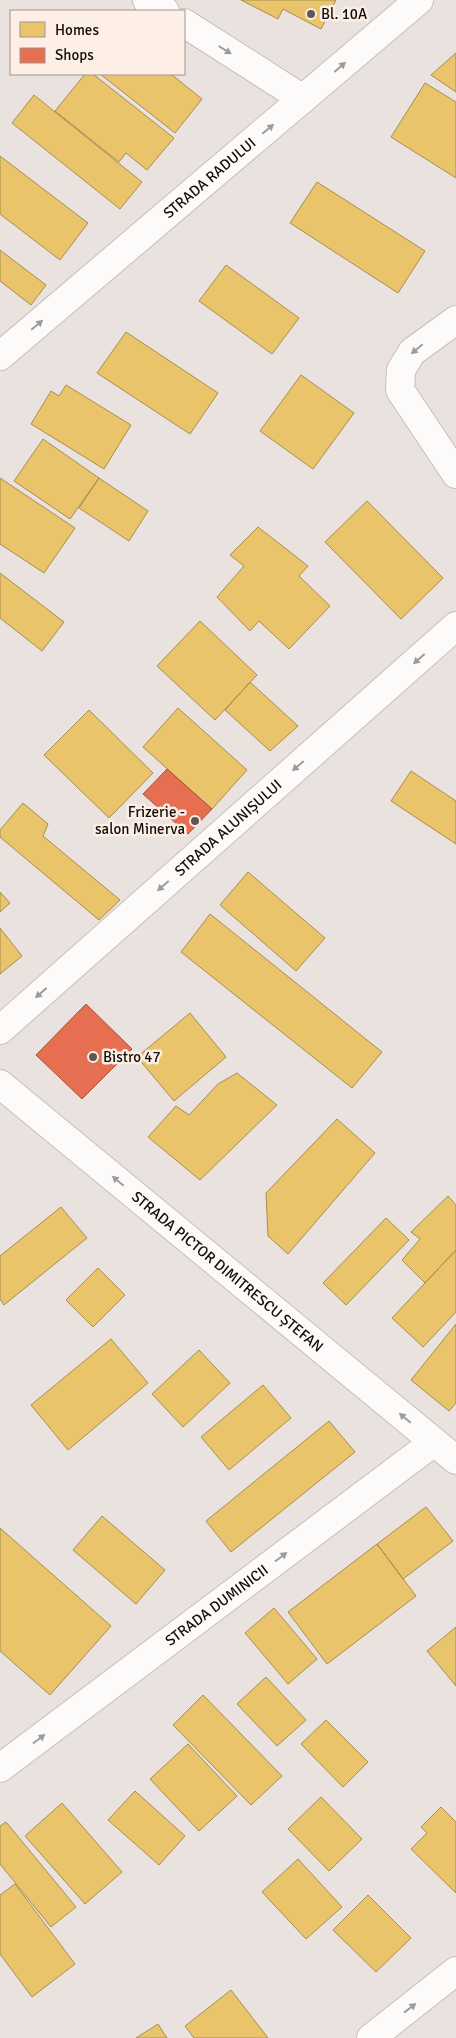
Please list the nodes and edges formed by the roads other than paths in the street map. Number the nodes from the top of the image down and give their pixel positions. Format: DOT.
graph roads {
  1 [pos="147,0"];
  2 [pos="419,0"];
  3 [pos="163,10"];
  4 [pos="185,24"];
  5 [pos="303,99"];
  6 [pos="456,320"];
  7 [pos="0,356"];
  8 [pos="456,474"];
  9 [pos="456,626"];
  10 [pos="0,1030"];
  11 [pos="0,1084"];
  12 [pos="434,1442"];
  13 [pos="456,1460"];
  14 [pos="0,1768"];
  15 [pos="456,1971"];
  16 [pos="372,2038"];
  1 -- 3 [label="street"];
  5 -- 2 [label="street, STRADA RADULUI, one-way"];
  4 -- 5 [label="street, one-way"];
  7 -- 5 [label="street, STRADA RADULUI, one-way"];
  6 -- 8 [label="street, one-way"];
  9 -- 10 [label="street, STRADA ALUNIȘULUI, one-way"];
  12 -- 11 [label="street, STRADA PICTOR DIMITRESCU ȘTEFAN, one-way"];
  12 -- 13 [label="street, STRADA PICTOR DIMITRESCU ȘTEFAN"];
  14 -- 12 [label="street, STRADA DUMINICII, one-way"];
  16 -- 15 [label="street, one-way"];
}
